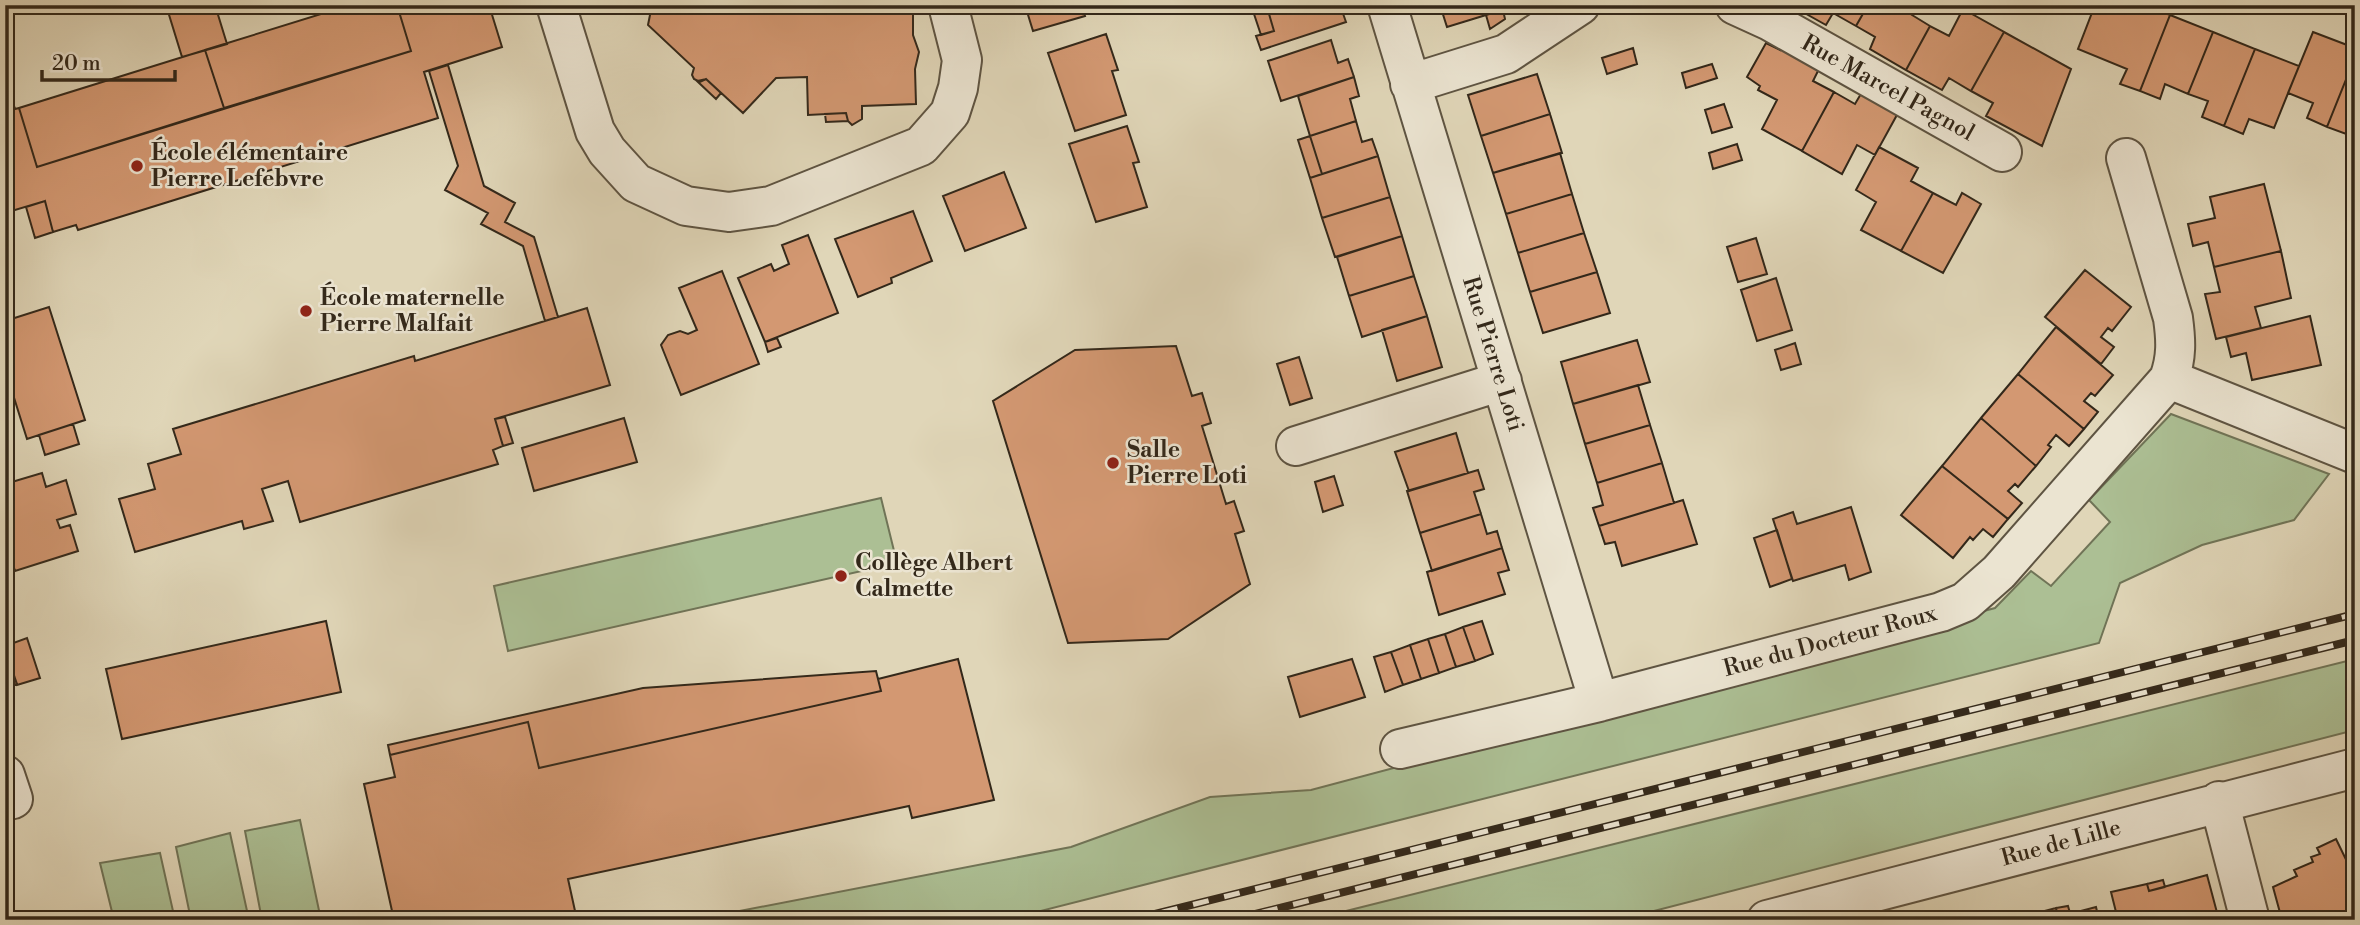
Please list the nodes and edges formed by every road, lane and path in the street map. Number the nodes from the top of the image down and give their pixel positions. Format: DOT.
graph roads {
  1 [pos="556,5"];
  2 [pos="948,5"];
  3 [pos="1387,5"];
  4 [pos="1580,5"];
  5 [pos="1735,5"];
  6 [pos="1410,84"];
  7 [pos="2002,152"];
  8 [pos="2126,158"];
  9 [pos="2169,379"];
  10 [pos="1502,381"];
  11 [pos="1296,446"];
  12 [pos="2355,454"];
  13 [pos="1599,702"];
  14 [pos="1400,749"];
  15 [pos="2355,768"];
  16 [pos="5,775"];
  17 [pos="5,801"];
  18 [pos="2219,801"];
  19 [pos="1767,920"];
  20 [pos="2250,920"];
  1 -- 2 [label="street"];
  3 -- 6 [label="street, Rue Pierre Loti"];
  4 -- 6 [label="street"];
  5 -- 7 [label="street, Rue Marcel Pagnol"];
  6 -- 10 [label="street, Rue Pierre Loti"];
  8 -- 9 [label="street"];
  9 -- 12 [label="street"];
  9 -- 13 [label="street, Rue du Docteur Roux"];
  10 -- 11 [label="street"];
  10 -- 13 [label="street, Rue Pierre Loti"];
  13 -- 14 [label="street, Rue du Docteur Roux"];
  15 -- 18 [label="street, Rue de Lille"];
  16 -- 17 [label="street"];
  18 -- 19 [label="street, Rue de Lille"];
  18 -- 20 [label="street"];
}
